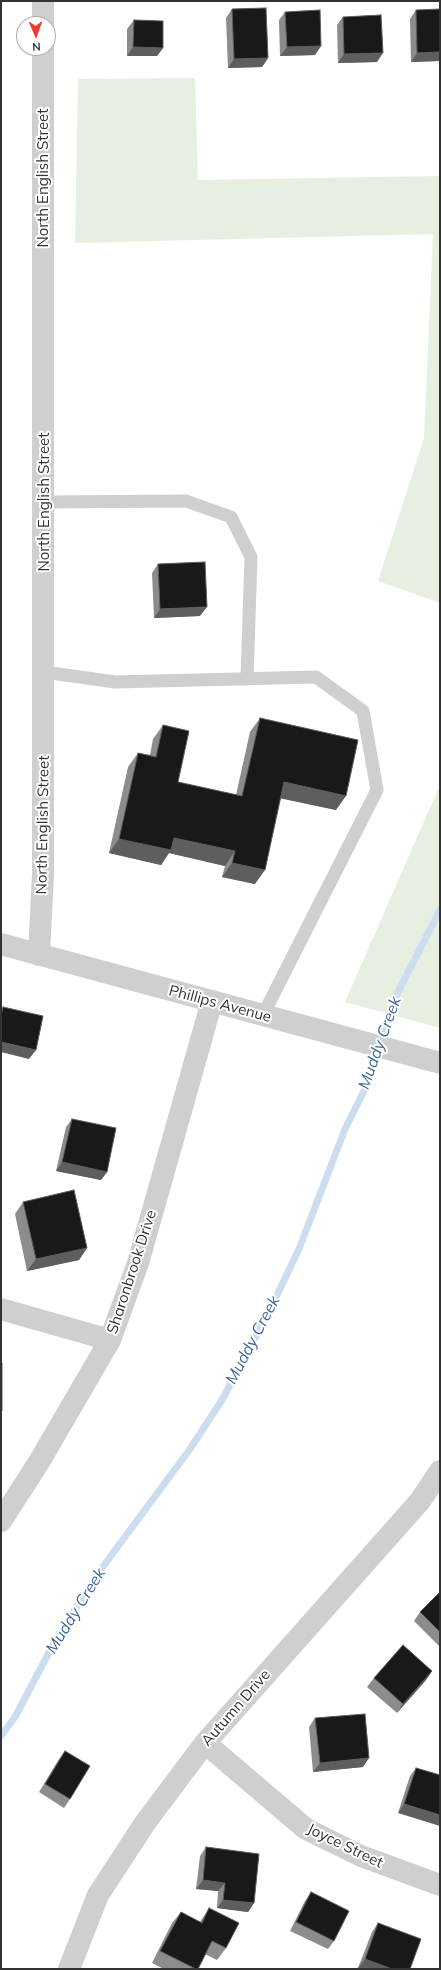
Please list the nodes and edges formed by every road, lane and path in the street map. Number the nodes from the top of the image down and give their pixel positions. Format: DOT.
graph roads {
  1 [pos="43,1"];
  2 [pos="43,16"];
  3 [pos="43,56"];
  4 [pos="44,502"];
  5 [pos="44,672"];
  6 [pos="246,679"];
  7 [pos="1,944"];
  8 [pos="39,955"];
  9 [pos="212,1001"];
  10 [pos="263,1015"];
  11 [pos="440,1063"];
  12 [pos="1,1310"];
  13 [pos="110,1340"];
  14 [pos="440,1471"];
  15 [pos="1,1521"];
  16 [pos="205,1743"];
  17 [pos="440,1885"];
  18 [pos="68,1969"];
  1 -- 2 [label="street"];
  3 -- 4 [label="street, North English Street"];
  4 -- 5 [label="street, North English Street"];
  4 -- 6 [label="lane"];
  5 -- 6 [label="lane"];
  5 -- 8 [label="street, North English Street"];
  6 -- 10 [label="lane"];
  7 -- 8 [label="street, Phillips Avenue"];
  8 -- 9 [label="street, Phillips Avenue"];
  9 -- 10 [label="street, Phillips Avenue"];
  9 -- 13 [label="street, Sharonbrook Drive"];
  10 -- 11 [label="street, Phillips Avenue"];
  12 -- 13 [label="street"];
  13 -- 15 [label="street, Sharonbrook Drive"];
  14 -- 16 [label="street, Autumn Drive"];
  16 -- 17 [label="street, Joyce Street"];
  16 -- 18 [label="street, Autumn Drive"];
}
